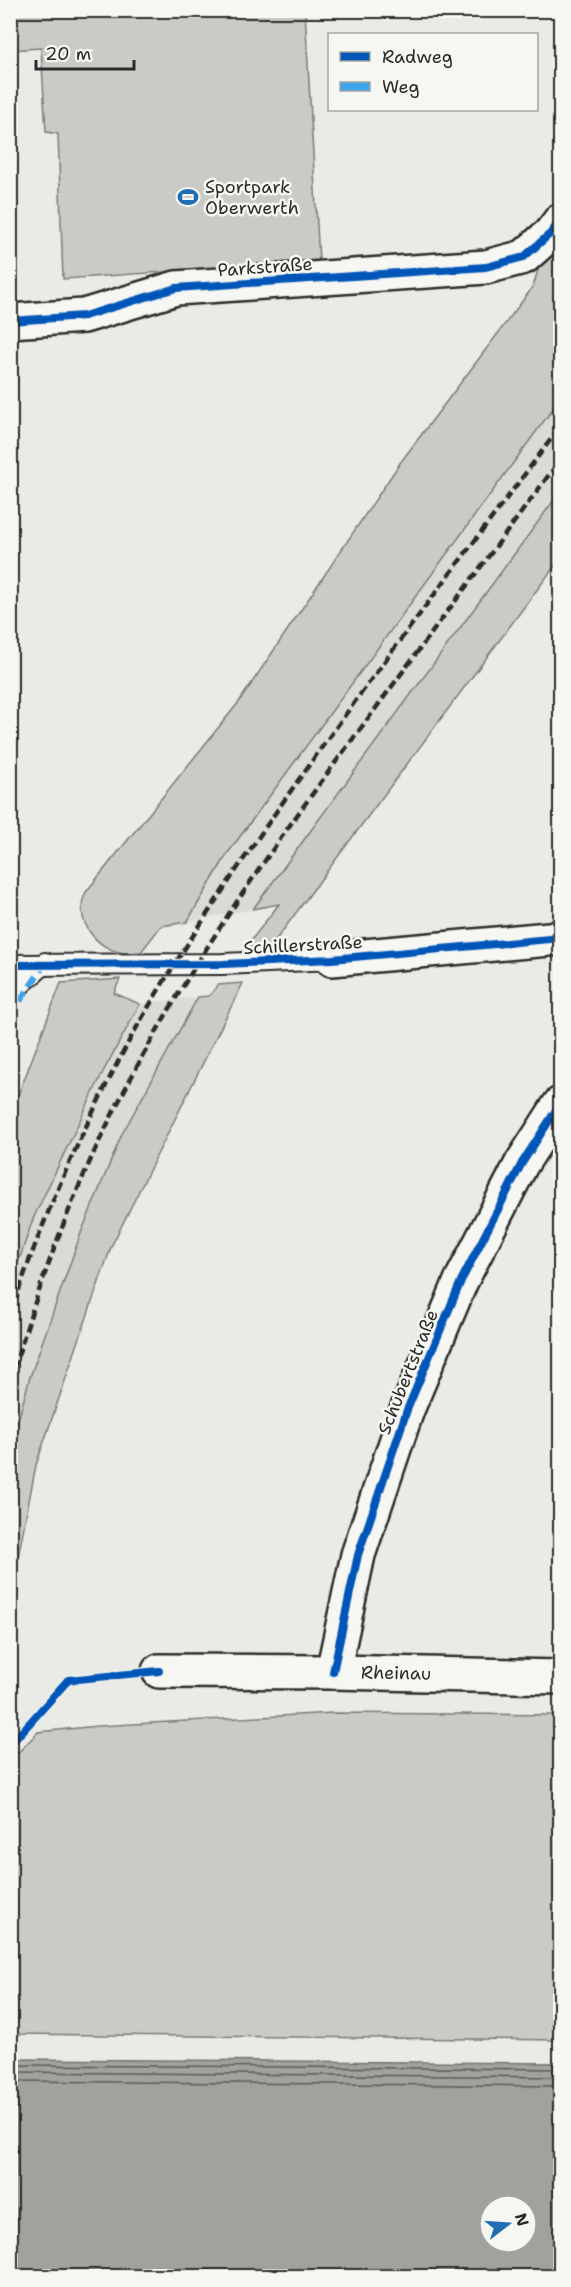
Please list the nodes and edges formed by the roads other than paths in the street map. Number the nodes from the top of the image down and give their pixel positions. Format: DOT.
graph roads {
  1 [pos="561,221"];
  2 [pos="10,321"];
  3 [pos="561,938"];
  4 [pos="332,959"];
  5 [pos="45,963"];
  6 [pos="10,965"];
  7 [pos="10,993"];
  8 [pos="561,1104"];
  9 [pos="159,1671"];
  10 [pos="333,1672"];
  11 [pos="561,1677"];
  1 -- 2 [label="street, Parkstraße"];
  3 -- 4 [label="street, Schillerstraße"];
  4 -- 5 [label="lane, Schillerstraße"];
  5 -- 6 [label="lane, Schillerstraße"];
  5 -- 7 [label="lane"];
  8 -- 10 [label="street, Schubertstraße"];
  9 -- 10 [label="street, Rheinau"];
  10 -- 11 [label="street, Rheinau"];
}
